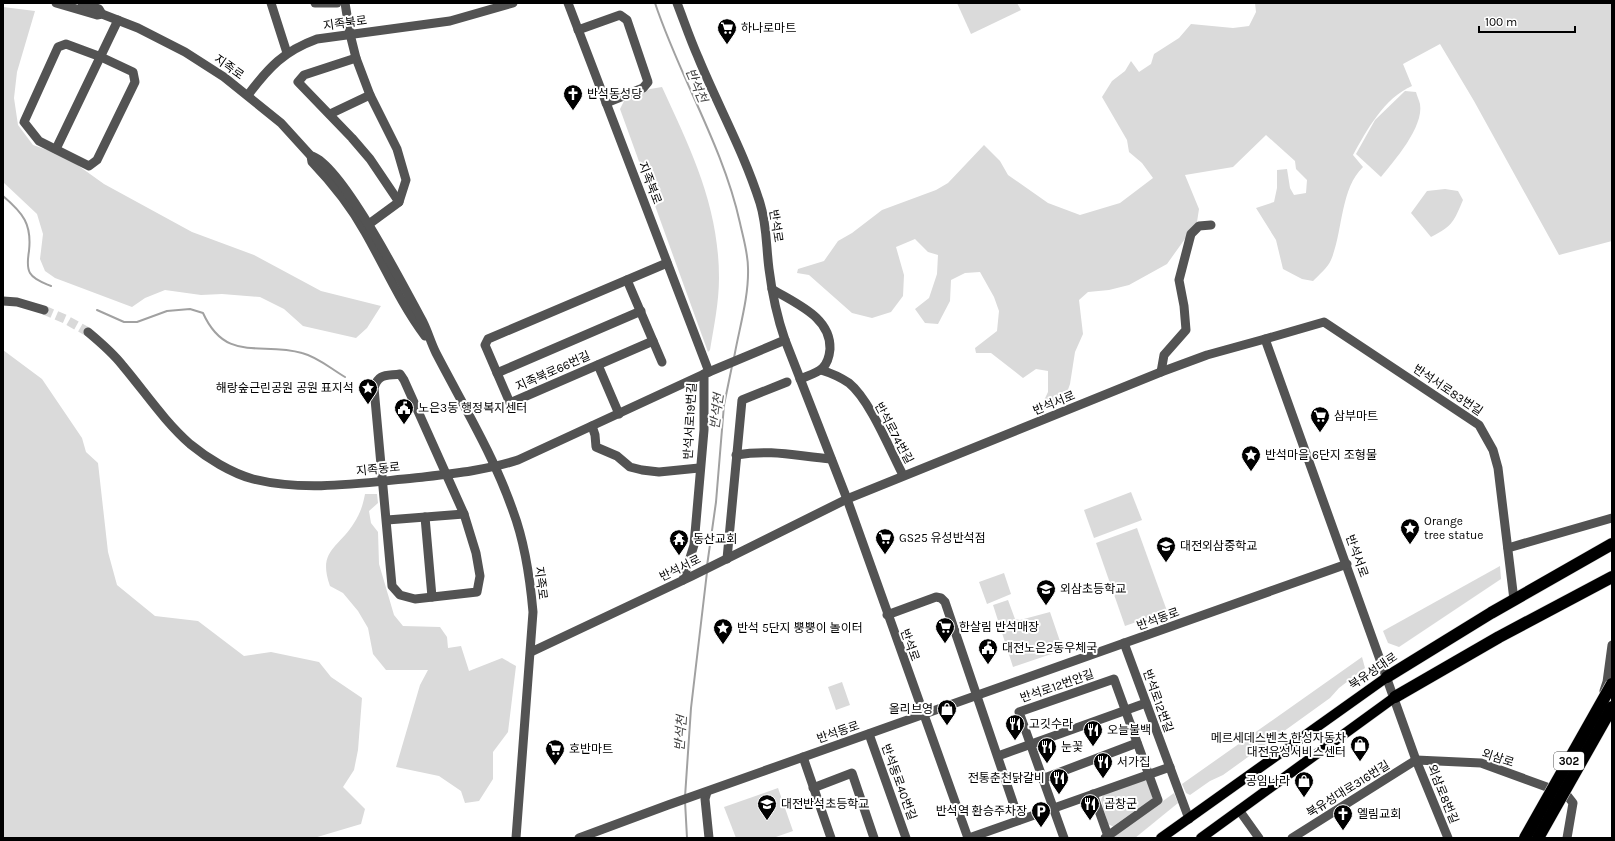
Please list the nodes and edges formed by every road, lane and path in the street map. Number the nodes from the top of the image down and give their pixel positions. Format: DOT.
graph roads {
  1 [pos="56,3"];
  2 [pos="82,3"];
  3 [pos="271,3"];
  4 [pos="315,3"];
  5 [pos="337,3"];
  6 [pos="345,3"];
  7 [pos="513,3"];
  8 [pos="568,3"];
  9 [pos="677,3"];
  10 [pos="102,14"];
  11 [pos="118,20"];
  12 [pos="578,30"];
  13 [pos="350,34"];
  14 [pos="287,53"];
  15 [pos="101,57"];
  16 [pos="356,58"];
  17 [pos="248,95"];
  18 [pos="370,95"];
  19 [pos="606,103"];
  20 [pos="330,114"];
  21 [pos="56,149"];
  22 [pos="311,156"];
  23 [pos="399,202"];
  24 [pos="369,224"];
  25 [pos="1211,225"];
  26 [pos="667,263"];
  27 [pos="628,280"];
  28 [pos="772,289"];
  29 [pos="3,301"];
  30 [pos="44,310"];
  31 [pos="641,311"];
  32 [pos="88,332"];
  33 [pos="1265,339"];
  34 [pos="653,340"];
  35 [pos="785,340"];
  36 [pos="435,350"];
  37 [pos="662,362"];
  38 [pos="598,365"];
  39 [pos="821,370"];
  40 [pos="1161,372"];
  41 [pos="497,373"];
  42 [pos="707,373"];
  43 [pos="800,378"];
  44 [pos="787,382"];
  45 [pos="619,414"];
  46 [pos="592,426"];
  47 [pos="736,455"];
  48 [pos="831,460"];
  49 [pos="495,468"];
  50 [pos="699,468"];
  51 [pos="447,474"];
  52 [pos="903,475"];
  53 [pos="384,481"];
  54 [pos="846,499"];
  55 [pos="464,514"];
  56 [pos="425,517"];
  57 [pos="1612,518"];
  58 [pos="387,520"];
  59 [pos="1612,544"];
  60 [pos="1508,548"];
  61 [pos="725,560"];
  62 [pos="1347,564"];
  63 [pos="1612,577"];
  64 [pos="683,580"];
  65 [pos="432,597"];
  66 [pos="1514,600"];
  67 [pos="887,615"];
  68 [pos="1124,643"];
  69 [pos="1612,645"];
  70 [pos="531,652"];
  71 [pos="1387,676"];
  72 [pos="1612,684"];
  73 [pos="977,696"];
  74 [pos="1395,697"];
  75 [pos="1146,703"];
  76 [pos="1612,707"];
  77 [pos="1125,710"];
  78 [pos="923,715"];
  79 [pos="869,734"];
  80 [pos="1137,743"];
  81 [pos="1030,745"];
  82 [pos="998,756"];
  83 [pos="803,757"];
  84 [pos="1416,760"];
  85 [pos="1170,767"];
  86 [pos="1149,774"];
  87 [pos="1042,779"];
  88 [pos="813,788"];
  89 [pos="1551,789"];
  90 [pos="707,792"];
  91 [pos="1093,794"];
  92 [pos="1052,809"];
  93 [pos="1239,810"];
  94 [pos="1189,819"];
  95 [pos="1019,820"];
  96 [pos="1106,837"];
  97 [pos="516,838"];
  98 [pos="579,838"];
  99 [pos="709,838"];
  100 [pos="831,838"];
  101 [pos="874,838"];
  102 [pos="906,838"];
  103 [pos="968,838"];
  104 [pos="1064,838"];
  105 [pos="1161,838"];
  106 [pos="1201,838"];
  107 [pos="1259,838"];
  108 [pos="1292,838"];
  109 [pos="1448,838"];
  110 [pos="1525,838"];
  111 [pos="1538,838"];
  112 [pos="1567,838"];
  1 -- 10 [label="street, 지족로"];
  2 -- 10 [label="street, 지족로"];
  3 -- 14 [label="street"];
  4 -- 5 [label="street"];
  6 -- 13 [label="street"];
  7 -- 13 [label="street, 지족북로"];
  8 -- 12 [label="street, 지족북로"];
  9 -- 28 [label="street, 반석로"];
  10 -- 11 [label="street, 지족로"];
  11 -- 15 [label="street"];
  11 -- 17 [label="street, 지족로"];
  12 -- 19 [label="street, 지족북로"];
  12 -- 19 [label="street"];
  13 -- 14 [label="street, 지족북로"];
  13 -- 16 [label="street"];
  14 -- 17 [label="street, 지족북로"];
  15 -- 21 [label="street"];
  15 -- 21 [label="street"];
  15 -- 21 [label="street"];
  16 -- 18 [label="street"];
  16 -- 20 [label="street"];
  17 -- 22 [label="street, 지족로"];
  18 -- 20 [label="street"];
  18 -- 23 [label="street"];
  19 -- 26 [label="street, 지족북로"];
  20 -- 23 [label="street"];
  22 -- 24 [label="street, 지족로"];
  22 -- 36 [label="street, 지족로"];
  23 -- 24 [label="street"];
  24 -- 36 [label="street, 지족로"];
  25 -- 40 [label="street"];
  26 -- 27 [label="street, 지족북로66번길"];
  26 -- 42 [label="street, 지족북로"];
  27 -- 31 [label="street"];
  27 -- 41 [label="street, 지족북로66번길"];
  28 -- 35 [label="street, 반석로"];
  28 -- 39 [label="street"];
  29 -- 30 [label="street"];
  31 -- 34 [label="street"];
  31 -- 41 [label="street"];
  32 -- 53 [label="street, 지족동로"];
  33 -- 40 [label="street, 반석서로"];
  33 -- 60 [label="street, 반석서로83번길"];
  33 -- 62 [label="street, 반석서로"];
  34 -- 37 [label="street"];
  34 -- 38 [label="street, 지족북로66번길"];
  35 -- 42 [label="street, 지족동로"];
  35 -- 43 [label="street, 반석로"];
  36 -- 49 [label="street, 지족로"];
  38 -- 41 [label="street, 지족북로66번길"];
  38 -- 45 [label="street"];
  39 -- 43 [label="street"];
  39 -- 52 [label="street, 반석로74번길"];
  40 -- 52 [label="street, 반석서로"];
  42 -- 45 [label="street, 지족동로"];
  42 -- 50 [label="street, 반석서로19번길"];
  43 -- 48 [label="street, 반석로"];
  44 -- 47 [label="street"];
  45 -- 46 [label="street, 지족동로"];
  46 -- 49 [label="street, 지족동로"];
  46 -- 50 [label="street, 반석서로19번길"];
  47 -- 48 [label="street"];
  47 -- 61 [label="street"];
  48 -- 54 [label="street, 반석로"];
  49 -- 51 [label="street, 지족동로"];
  49 -- 70 [label="street, 지족로"];
  50 -- 64 [label="street, 반석서로19번길"];
  51 -- 53 [label="street, 지족동로"];
  51 -- 53 [label="street"];
  51 -- 55 [label="street"];
  52 -- 54 [label="street, 반석서로"];
  53 -- 58 [label="street"];
  54 -- 61 [label="street, 반석서로"];
  54 -- 67 [label="street, 반석로"];
  55 -- 56 [label="street"];
  55 -- 65 [label="street"];
  56 -- 58 [label="street"];
  56 -- 65 [label="street"];
  57 -- 60 [label="street"];
  58 -- 65 [label="street"];
  59 -- 66 [label="highway, 북유성대로"];
  60 -- 66 [label="street, 반석서로83번길"];
  61 -- 64 [label="street, 반석서로"];
  62 -- 68 [label="street, 반석동로"];
  62 -- 71 [label="street, 반석서로"];
  63 -- 74 [label="highway"];
  64 -- 70 [label="street, 반석서로"];
  66 -- 71 [label="highway, 북유성대로"];
  67 -- 73 [label="street"];
  67 -- 78 [label="street, 반석로"];
  68 -- 73 [label="street, 반석동로"];
  68 -- 75 [label="street, 반석로12번길"];
  69 -- 89 [label="street"];
  70 -- 97 [label="street, 지족로"];
  71 -- 74 [label="street, 반석서로"];
  71 -- 94 [label="main road, 북유성대로"];
  72 -- 110 [label="highway, 302, bridge"];
  73 -- 78 [label="street, 반석동로"];
  73 -- 82 [label="street"];
  74 -- 84 [label="street"];
  74 -- 93 [label="main road"];
  75 -- 77 [label="street"];
  75 -- 85 [label="street, 반석로12번길"];
  76 -- 111 [label="highway, 302, bridge"];
  77 -- 80 [label="street"];
  77 -- 81 [label="street"];
  77 -- 81 [label="street, 반석로12번안길"];
  78 -- 79 [label="street, 반석동로"];
  78 -- 103 [label="street, 반석로"];
  79 -- 83 [label="street, 반석동로"];
  79 -- 102 [label="street, 반석동로40번길"];
  80 -- 86 [label="street"];
  80 -- 87 [label="street"];
  81 -- 82 [label="street"];
  81 -- 87 [label="street, 반석로12번안길"];
  82 -- 95 [label="street"];
  83 -- 88 [label="street"];
  83 -- 90 [label="street, 반석동로"];
  84 -- 89 [label="street, 외삼로"];
  84 -- 108 [label="street, 북유성대로316번길"];
  84 -- 109 [label="street, 외삼로8번길"];
  85 -- 86 [label="street"];
  85 -- 94 [label="street, 반석로12번길"];
  86 -- 91 [label="street"];
  86 -- 96 [label="street"];
  87 -- 92 [label="street, 반석로12번안길"];
  88 -- 100 [label="street"];
  88 -- 101 [label="street"];
  89 -- 112 [label="street, 외삼로"];
  90 -- 98 [label="street, 반석동로"];
  90 -- 99 [label="street"];
  91 -- 92 [label="street"];
  91 -- 96 [label="street"];
  92 -- 95 [label="street"];
  92 -- 104 [label="street"];
  93 -- 106 [label="main road"];
  93 -- 107 [label="street"];
  94 -- 105 [label="main road, 북유성대로"];
  95 -- 103 [label="street"];
}
